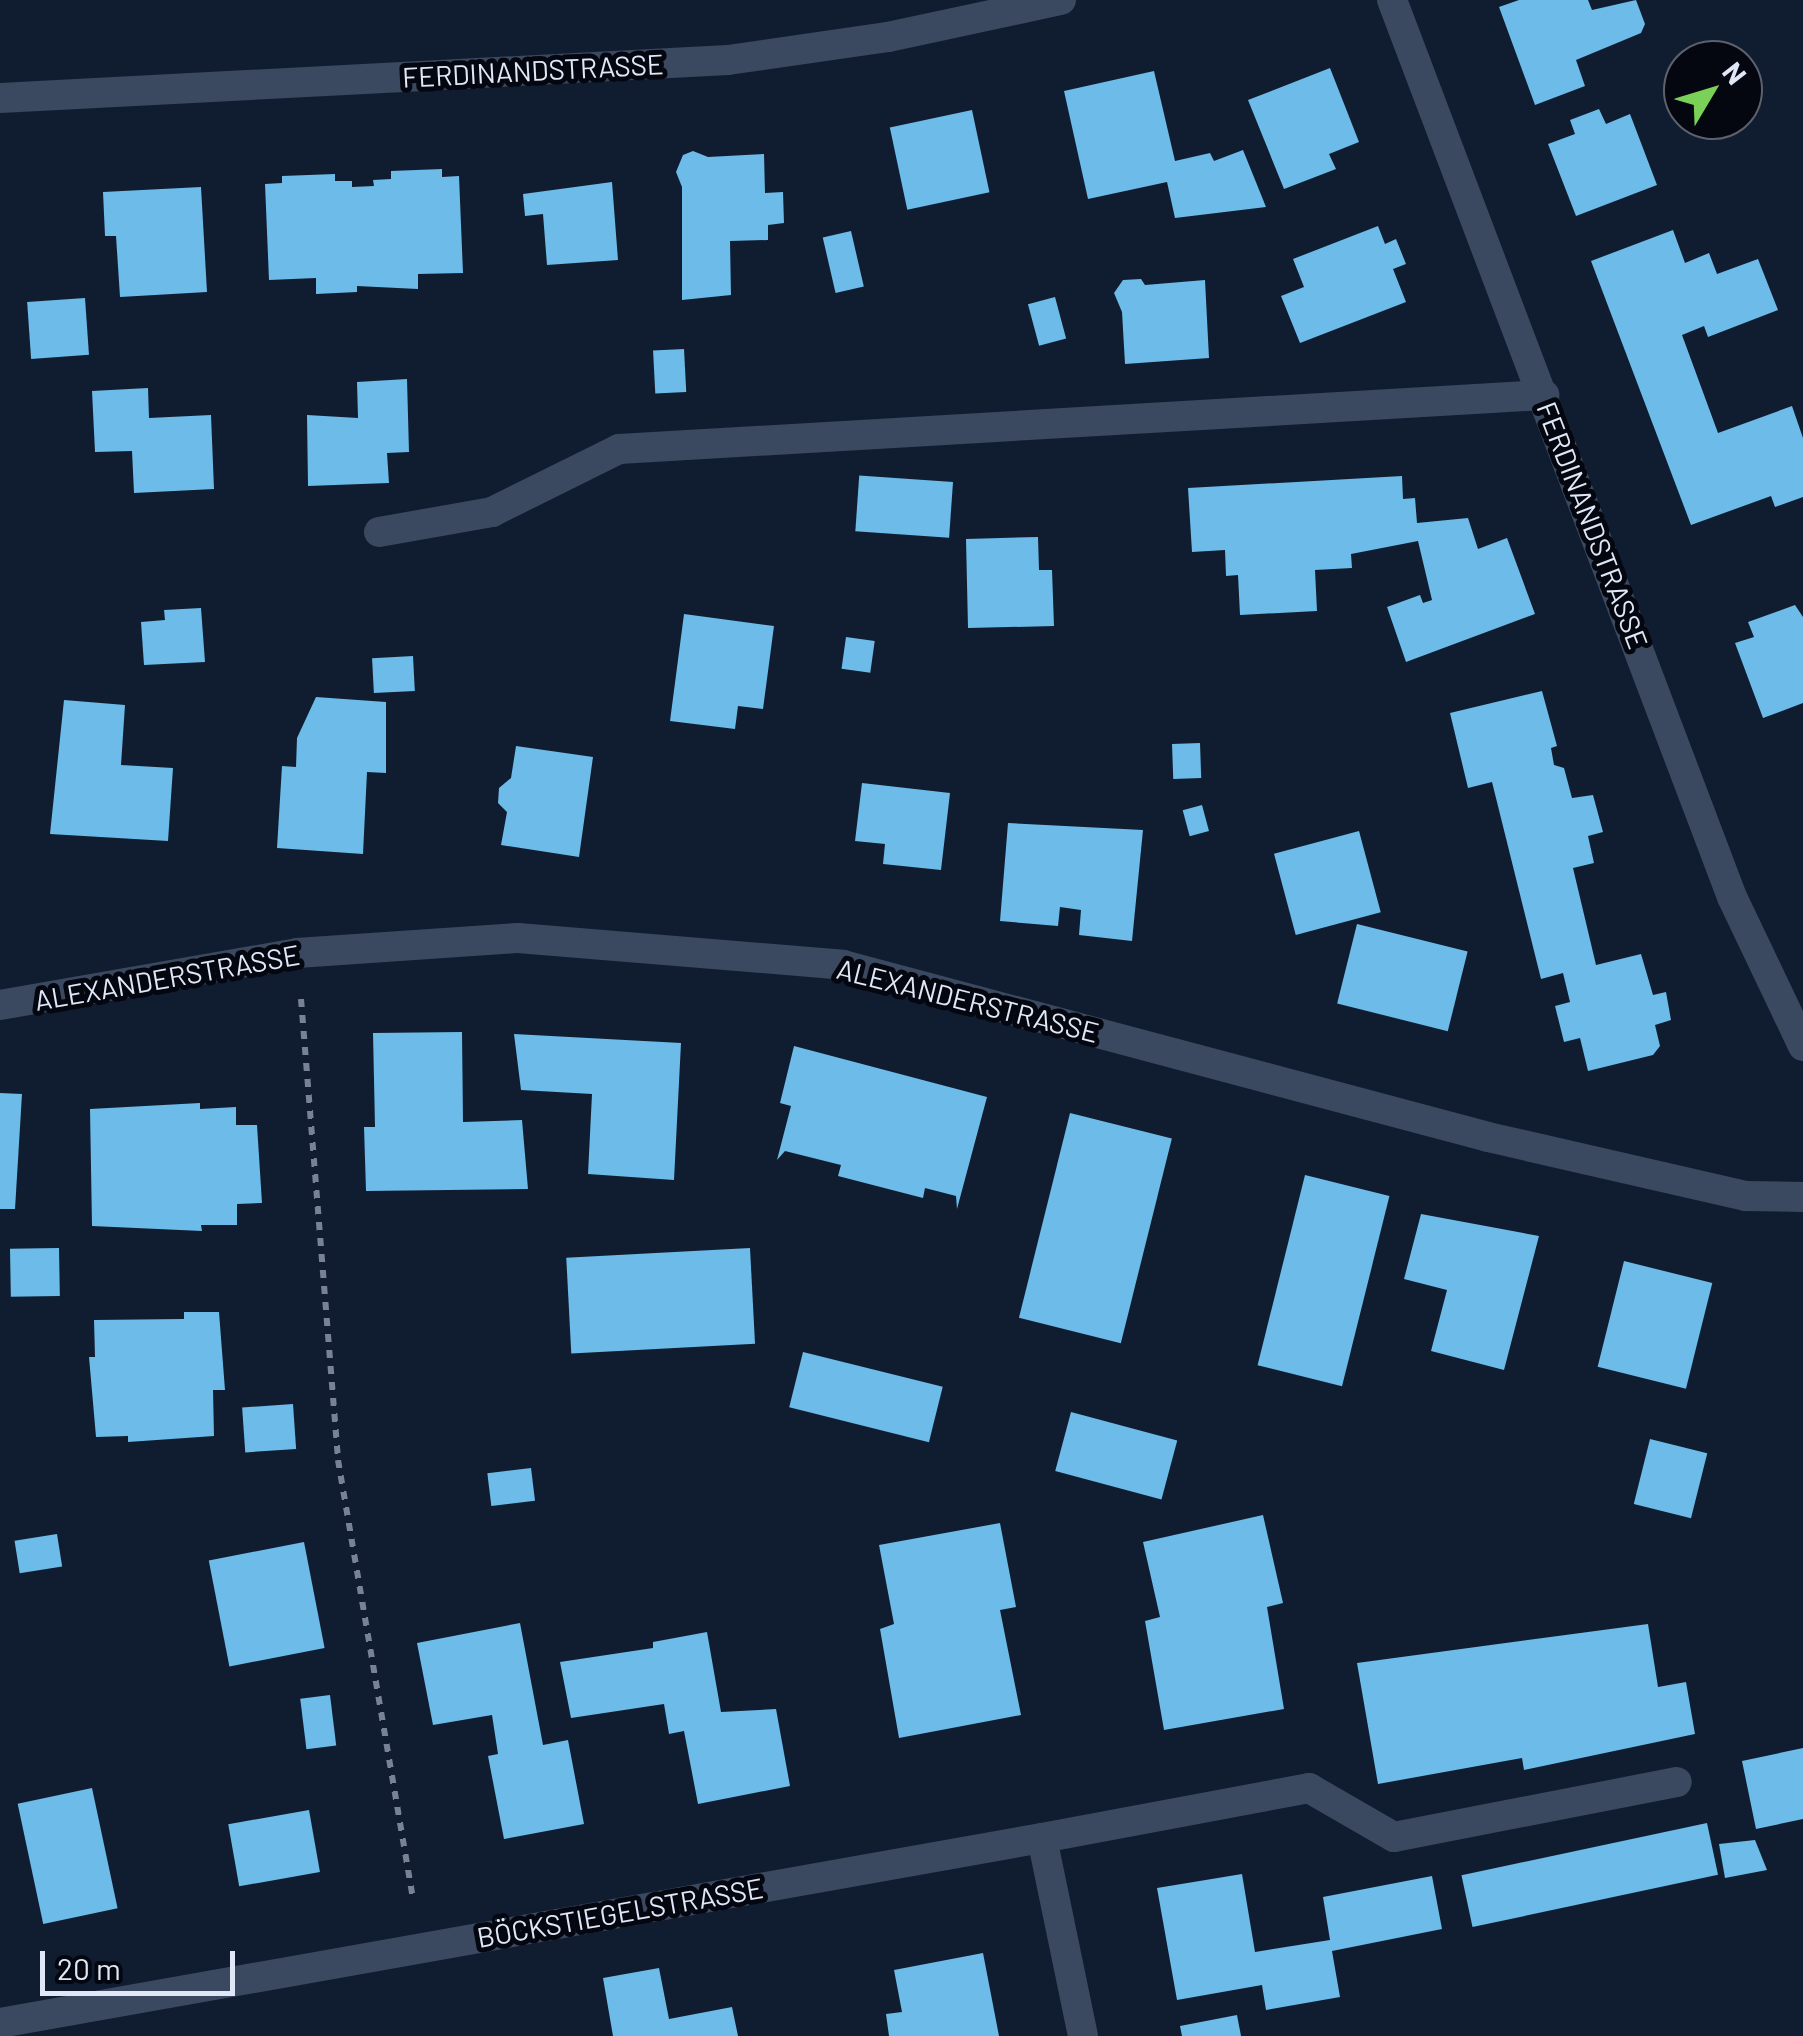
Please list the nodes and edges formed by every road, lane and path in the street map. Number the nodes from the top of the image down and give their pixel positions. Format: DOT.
graph roads {
  1 [pos="1062,0"];
  2 [pos="1392,0"];
  3 [pos="0,98"];
  4 [pos="1544,395"];
  5 [pos="379,532"];
  6 [pos="297,953"];
  7 [pos="0,1005"];
  8 [pos="1803,1046"];
  9 [pos="1803,1197"];
  10 [pos="1677,1782"];
  11 [pos="1042,1838"];
  12 [pos="422,1947"];
  13 [pos="0,2022"];
  14 [pos="1083,2036"];
  1 -- 3 [label="street, FERDINANDSTRASSE"];
  2 -- 4 [label="street, FERDINANDSTRASSE"];
  4 -- 5 [label="street"];
  4 -- 8 [label="street, FERDINANDSTRASSE"];
  6 -- 7 [label="street, ALEXANDERSTRASSE"];
  6 -- 9 [label="street, ALEXANDERSTRASSE"];
  6 -- 12 [label="path"];
  10 -- 11 [label="street, BÖCKSTIEGELSTRASSE"];
  11 -- 12 [label="street, BÖCKSTIEGELSTRASSE"];
  11 -- 14 [label="street"];
  12 -- 13 [label="street, BÖCKSTIEGELSTRASSE"];
}
